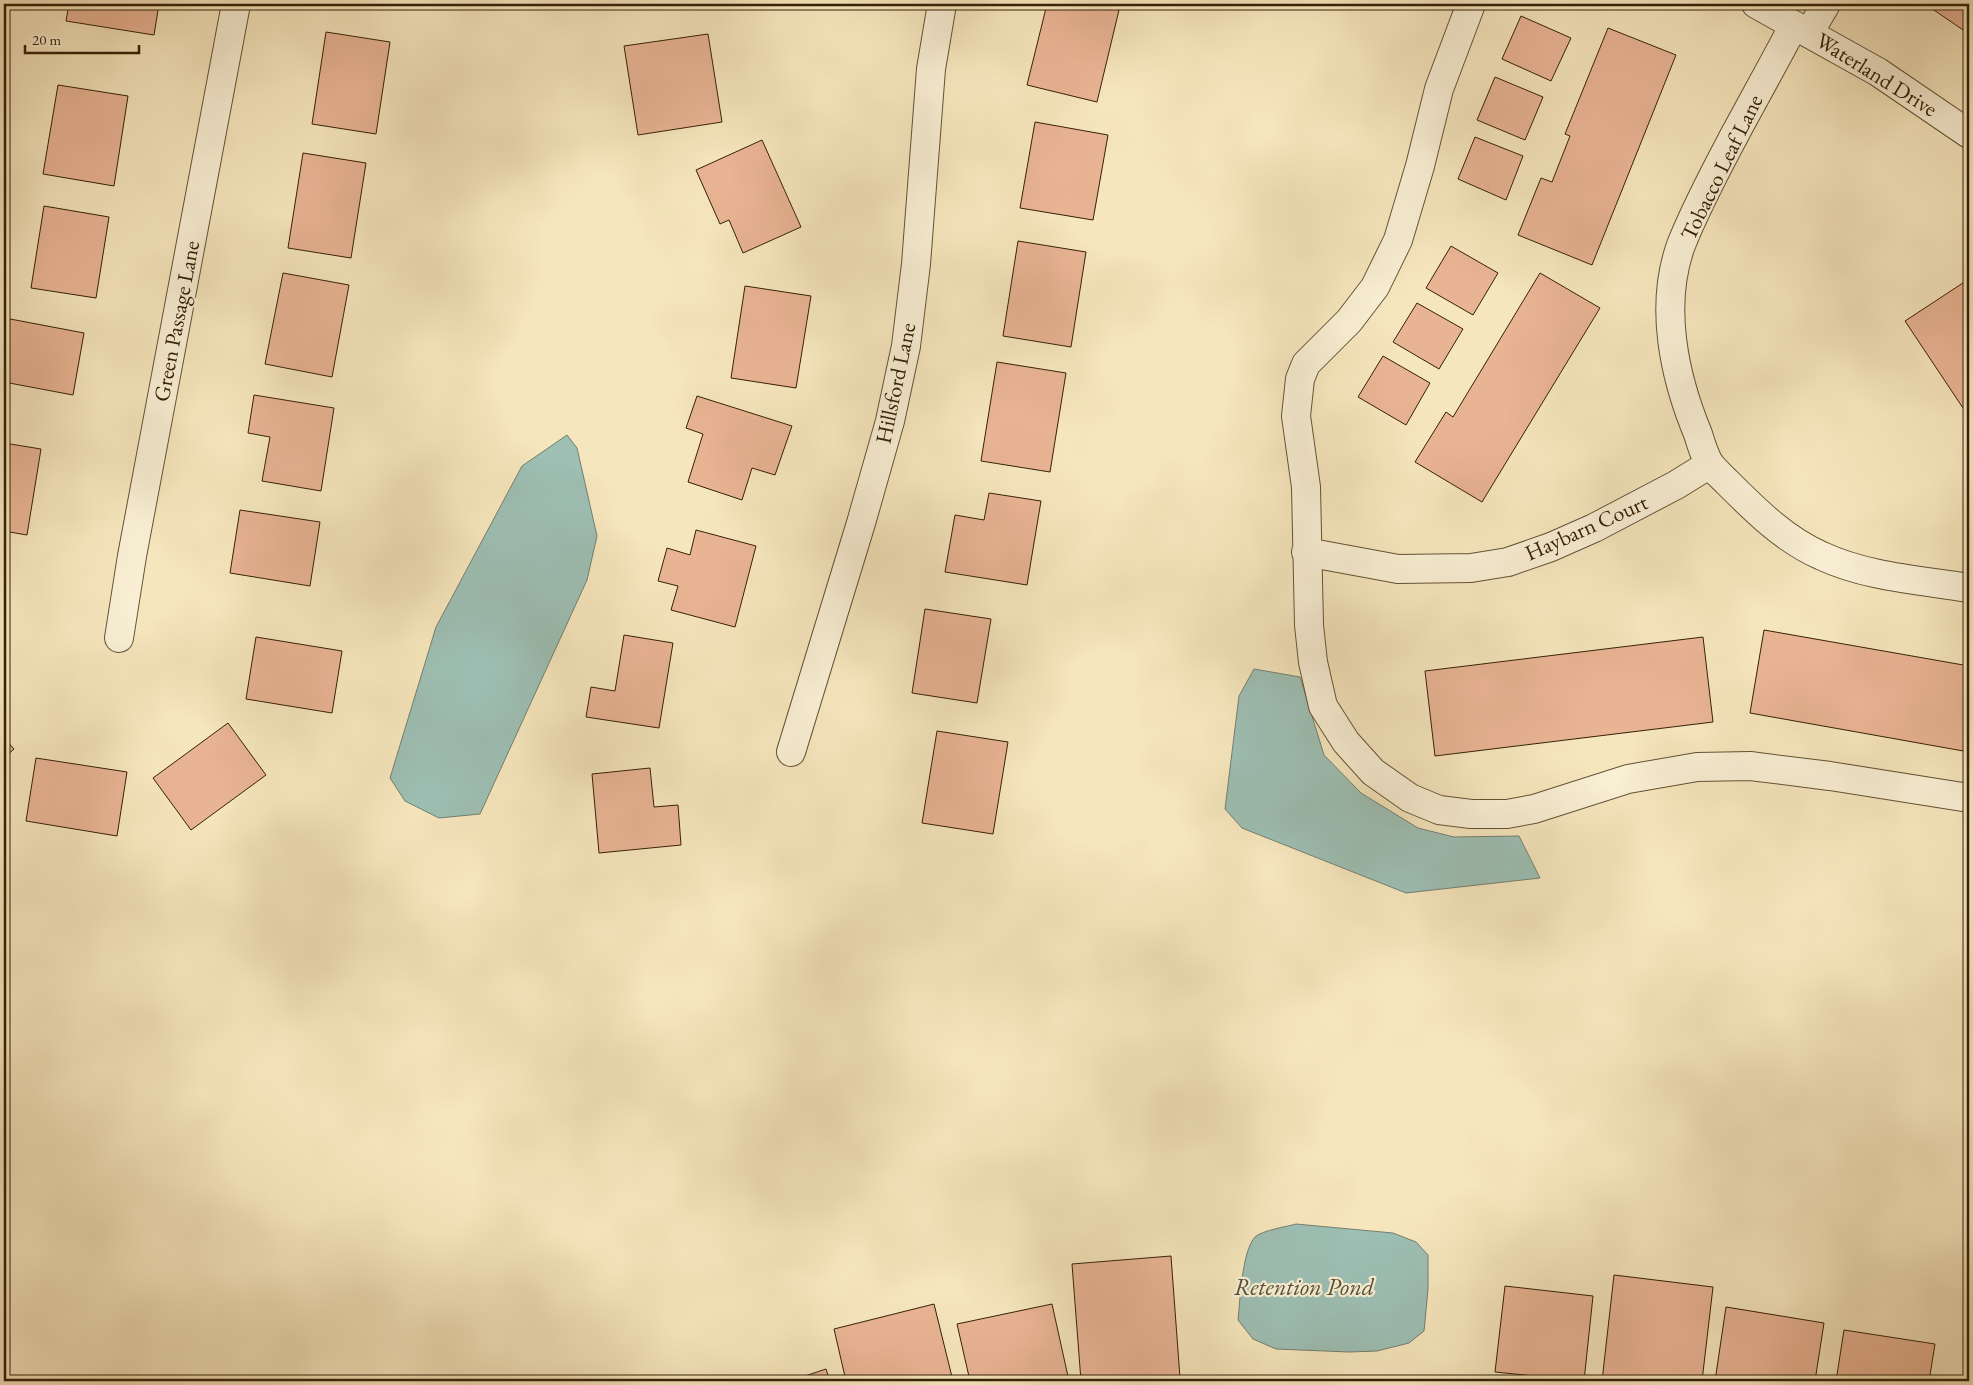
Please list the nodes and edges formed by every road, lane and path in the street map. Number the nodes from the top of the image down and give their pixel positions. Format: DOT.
graph roads {
  1 [pos="236,4"];
  2 [pos="942,4"];
  3 [pos="1471,4"];
  4 [pos="1756,4"];
  5 [pos="1826,4"];
  6 [pos="1802,29"];
  7 [pos="1969,134"];
  8 [pos="1710,464"];
  9 [pos="1306,552"];
  10 [pos="1969,588"];
  11 [pos="119,638"];
  12 [pos="791,752"];
  13 [pos="1969,798"];
  1 -- 11 [label="street, Green Passage Lane"];
  2 -- 12 [label="street, Hillsford Lane"];
  3 -- 9 [label="street"];
  4 -- 6 [label="street, Waterland Drive"];
  5 -- 6 [label="street, Tobacco Leaf Lane"];
  6 -- 7 [label="street, Waterland Drive"];
  6 -- 8 [label="street, Tobacco Leaf Lane"];
  8 -- 9 [label="street, Haybarn Court"];
  8 -- 10 [label="street, Tobacco Leaf Lane"];
  9 -- 13 [label="street"];
}
